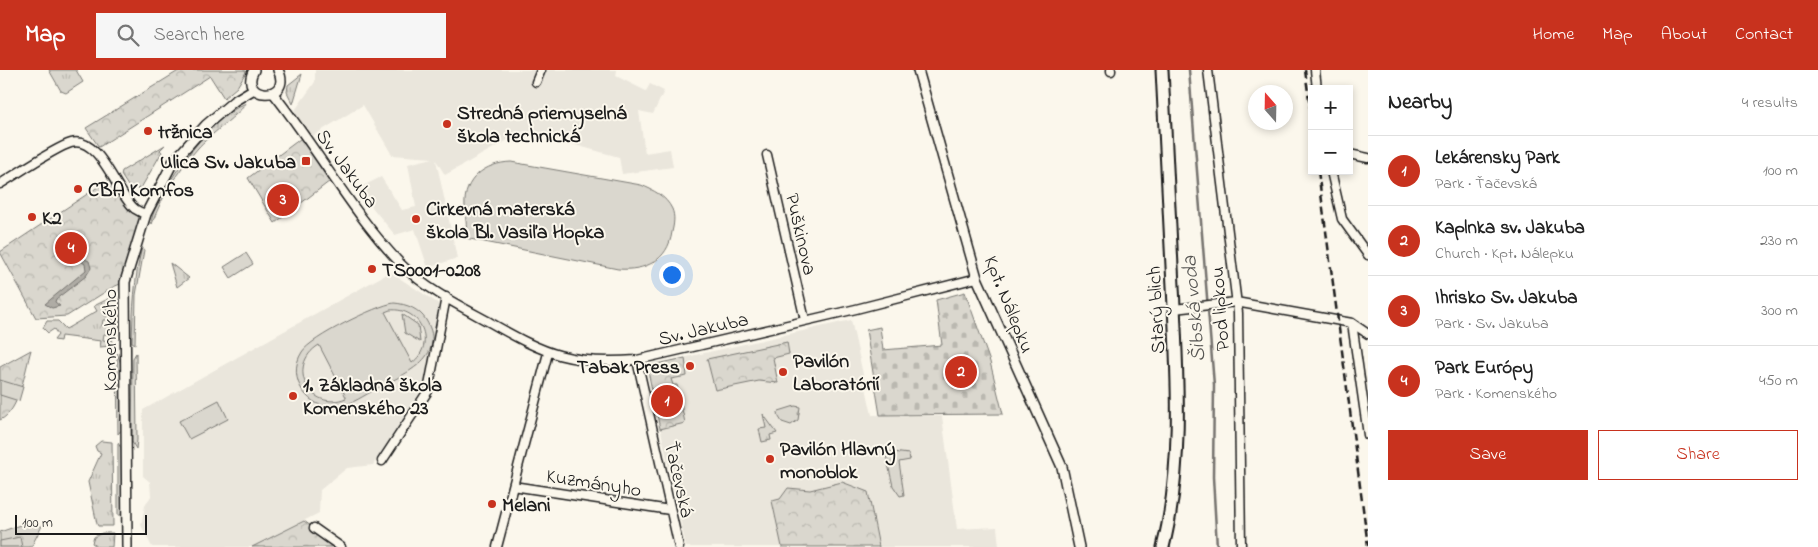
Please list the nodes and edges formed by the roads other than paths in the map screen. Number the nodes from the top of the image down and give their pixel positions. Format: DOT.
graph roads {
  1 [pos="253,70"];
  2 [pos="278,70"];
  3 [pos="541,70"];
  4 [pos="918,70"];
  5 [pos="1162,70"];
  6 [pos="1208,70"];
  7 [pos="1315,70"];
  8 [pos="536,82"];
  9 [pos="1317,85"];
  10 [pos="254,88"];
  11 [pos="273,92"];
  12 [pos="767,155"];
  13 [pos="1353,155"];
  14 [pos="1368,158"];
  15 [pos="1332,175"];
  16 [pos="0,184"];
  17 [pos="146,214"];
  18 [pos="1368,255"];
  19 [pos="977,278"];
  20 [pos="446,297"];
  21 [pos="1236,302"];
  22 [pos="1174,309"];
  23 [pos="805,320"];
  24 [pos="1352,323"];
  25 [pos="1368,334"];
  26 [pos="548,353"];
  27 [pos="637,360"];
  28 [pos="1368,435"];
  29 [pos="382,461"];
  30 [pos="513,486"];
  31 [pos="670,510"];
  32 [pos="314,528"];
  33 [pos="127,547"];
  34 [pos="340,547"];
  35 [pos="497,547"];
  36 [pos="679,547"];
  37 [pos="1079,547"];
  38 [pos="1162,547"];
  39 [pos="1241,547"];
  1 -- 10 [label="street"];
  2 -- 11 [label="street"];
  3 -- 8 [label="street"];
  4 -- 19 [label="street, Kpt. Nálepku"];
  5 -- 22 [label="main road, Starý blich"];
  6 -- 21 [label="street, Pod lipkou"];
  7 -- 9 [label="street"];
  10 -- 11 [label="street"];
  10 -- 17 [label="street, Komenského"];
  11 -- 20 [label="street, Sv. Jakuba"];
  12 -- 23 [label="street, Puškinova"];
  13 -- 14 [label="street"];
  15 -- 18 [label="street"];
  16 -- 17 [label="street"];
  17 -- 33 [label="street, Komenského"];
  19 -- 23 [label="street, Sv. Jakuba"];
  19 -- 37 [label="street, Kpt. Nálepku"];
  20 -- 26 [label="street, Sv. Jakuba"];
  20 -- 29 [label="street"];
  21 -- 22 [label="street"];
  21 -- 24 [label="street"];
  21 -- 39 [label="street, Pod lipkou"];
  22 -- 38 [label="main road, Starý blich"];
  23 -- 27 [label="street, Sv. Jakuba"];
  24 -- 25 [label="street"];
  24 -- 28 [label="street"];
  26 -- 27 [label="street, Sv. Jakuba"];
  26 -- 30 [label="street, Kuzmányho"];
  27 -- 31 [label="street, Ťačevská"];
  30 -- 31 [label="street, Kuzmányho"];
  30 -- 35 [label="street, Kuzmányho"];
  31 -- 36 [label="street, Ťačevská"];
  32 -- 34 [label="street"];
}
